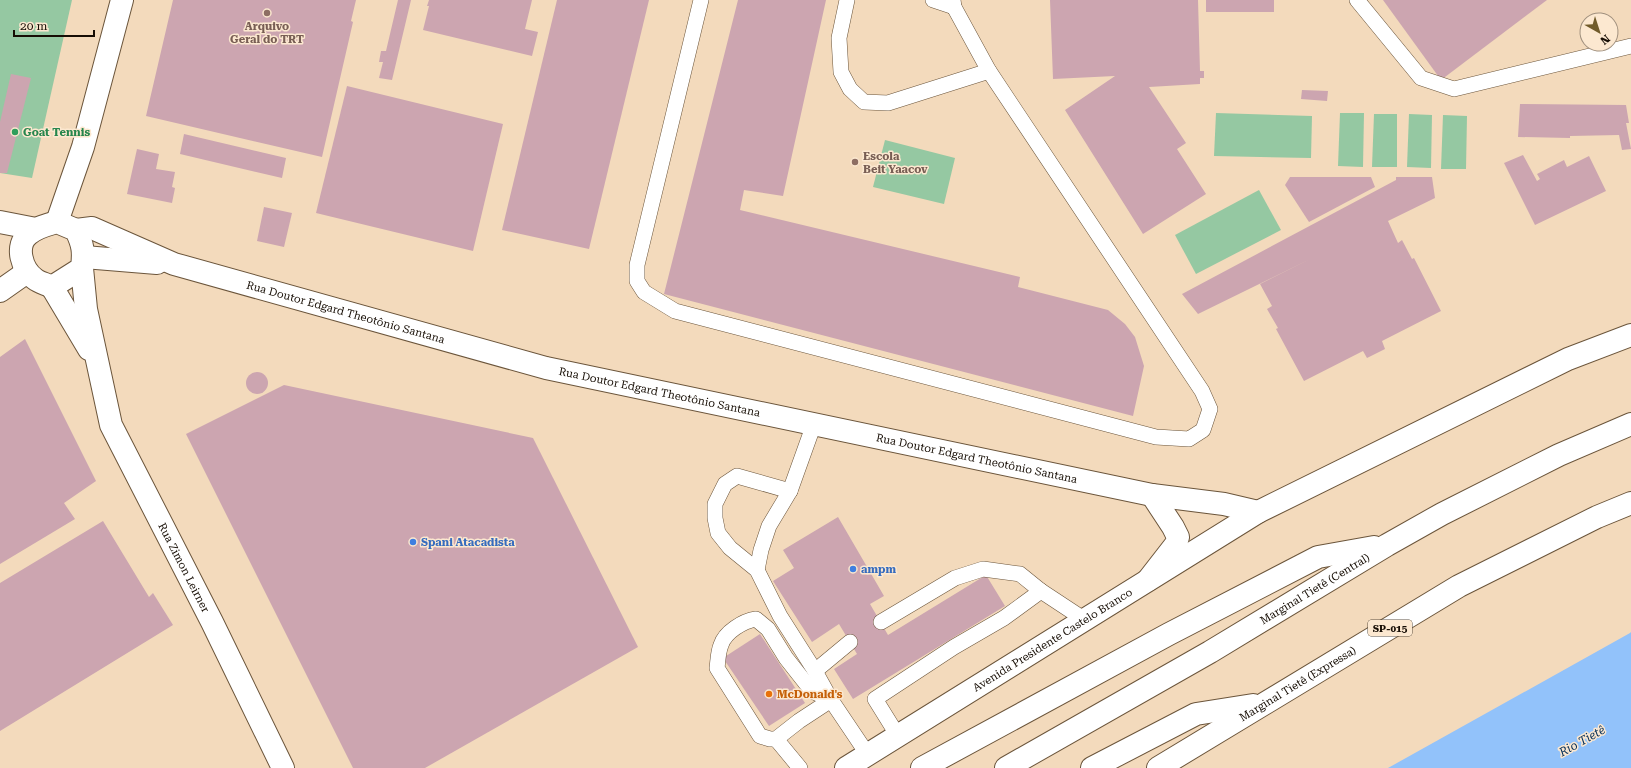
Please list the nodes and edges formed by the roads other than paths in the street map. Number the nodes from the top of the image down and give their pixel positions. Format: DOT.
graph roads {
  1 [pos="122,0"];
  2 [pos="701,0"];
  3 [pos="847,0"];
  4 [pos="933,0"];
  5 [pos="1357,0"];
  6 [pos="954,3"];
  7 [pos="1631,46"];
  8 [pos="989,71"];
  9 [pos="0,222"];
  10 [pos="67,226"];
  11 [pos="36,229"];
  12 [pos="0,236"];
  13 [pos="21,247"];
  14 [pos="83,262"];
  15 [pos="174,264"];
  16 [pos="27,272"];
  17 [pos="52,287"];
  18 [pos="0,291"];
  19 [pos="1631,335"];
  20 [pos="98,363"];
  21 [pos="814,424"];
  22 [pos="1631,424"];
  23 [pos="790,491"];
  24 [pos="1152,495"];
  25 [pos="1631,503"];
  26 [pos="1258,512"];
  27 [pos="1387,545"];
  28 [pos="757,570"];
  29 [pos="1146,582"];
  30 [pos="1041,591"];
  31 [pos="1085,620"];
  32 [pos="881,622"];
  33 [pos="847,650"];
  34 [pos="815,670"];
  35 [pos="831,700"];
  36 [pos="1266,702"];
  37 [pos="898,736"];
  38 [pos="776,739"];
  39 [pos="868,755"];
  40 [pos="283,768"];
  41 [pos="800,768"];
  42 [pos="846,768"];
  43 [pos="922,768"];
  44 [pos="1006,768"];
  45 [pos="1092,768"];
  46 [pos="1158,768"];
  1 -- 10 [label="main road"];
  2 -- 8 [label="lane"];
  3 -- 8 [label="lane"];
  4 -- 6 [label="lane"];
  5 -- 7 [label="lane"];
  6 -- 8 [label="lane"];
  9 -- 11 [label="main road"];
  10 -- 11 [label="main road"];
  10 -- 14 [label="main road"];
  10 -- 15 [label="main road, Rua Doutor Edgard Theotônio Santana"];
  11 -- 13 [label="main road"];
  12 -- 13 [label="main road"];
  13 -- 16 [label="main road"];
  14 -- 15 [label="main road, Rua Doutor Edgard Theotônio Santana"];
  14 -- 17 [label="main road"];
  14 -- 20 [label="main road, Rua Zimon Leirner"];
  15 -- 21 [label="main road, Rua Doutor Edgard Theotônio Santana"];
  16 -- 17 [label="main road"];
  16 -- 18 [label="main road"];
  17 -- 20 [label="main road, Rua Zimon Leirner"];
  19 -- 26 [label="main road, Avenida Presidente Castelo Branco"];
  20 -- 40 [label="main road, Rua Zimon Leirner"];
  21 -- 23 [label="lane"];
  21 -- 24 [label="main road, Rua Doutor Edgard Theotônio Santana"];
  22 -- 27 [label="main road, Marginal Tietê (Central)"];
  23 -- 28 [label="lane"];
  23 -- 28 [label="lane"];
  24 -- 26 [label="main road, Rua Doutor Edgard Theotônio Santana"];
  24 -- 29 [label="main road"];
  25 -- 36 [label="main road, Marginal Tietê (Expressa) / SP-015"];
  26 -- 29 [label="main road, Avenida Presidente Castelo Branco"];
  27 -- 43 [label="main road"];
  27 -- 44 [label="main road, Marginal Tietê (Central)"];
  28 -- 34 [label="lane"];
  29 -- 31 [label="main road, Avenida Presidente Castelo Branco"];
  30 -- 31 [label="lane"];
  30 -- 32 [label="lane"];
  30 -- 37 [label="lane"];
  31 -- 37 [label="main road, Avenida Presidente Castelo Branco"];
  33 -- 34 [label="lane"];
  34 -- 35 [label="lane"];
  35 -- 38 [label="lane"];
  35 -- 38 [label="lane"];
  35 -- 39 [label="lane"];
  36 -- 45 [label="main road"];
  36 -- 46 [label="main road, Marginal Tietê (Expressa) / SP-015"];
  37 -- 39 [label="main road, Avenida Presidente Castelo Branco"];
  38 -- 41 [label="lane"];
  39 -- 42 [label="main road, Avenida Presidente Castelo Branco"];
}
